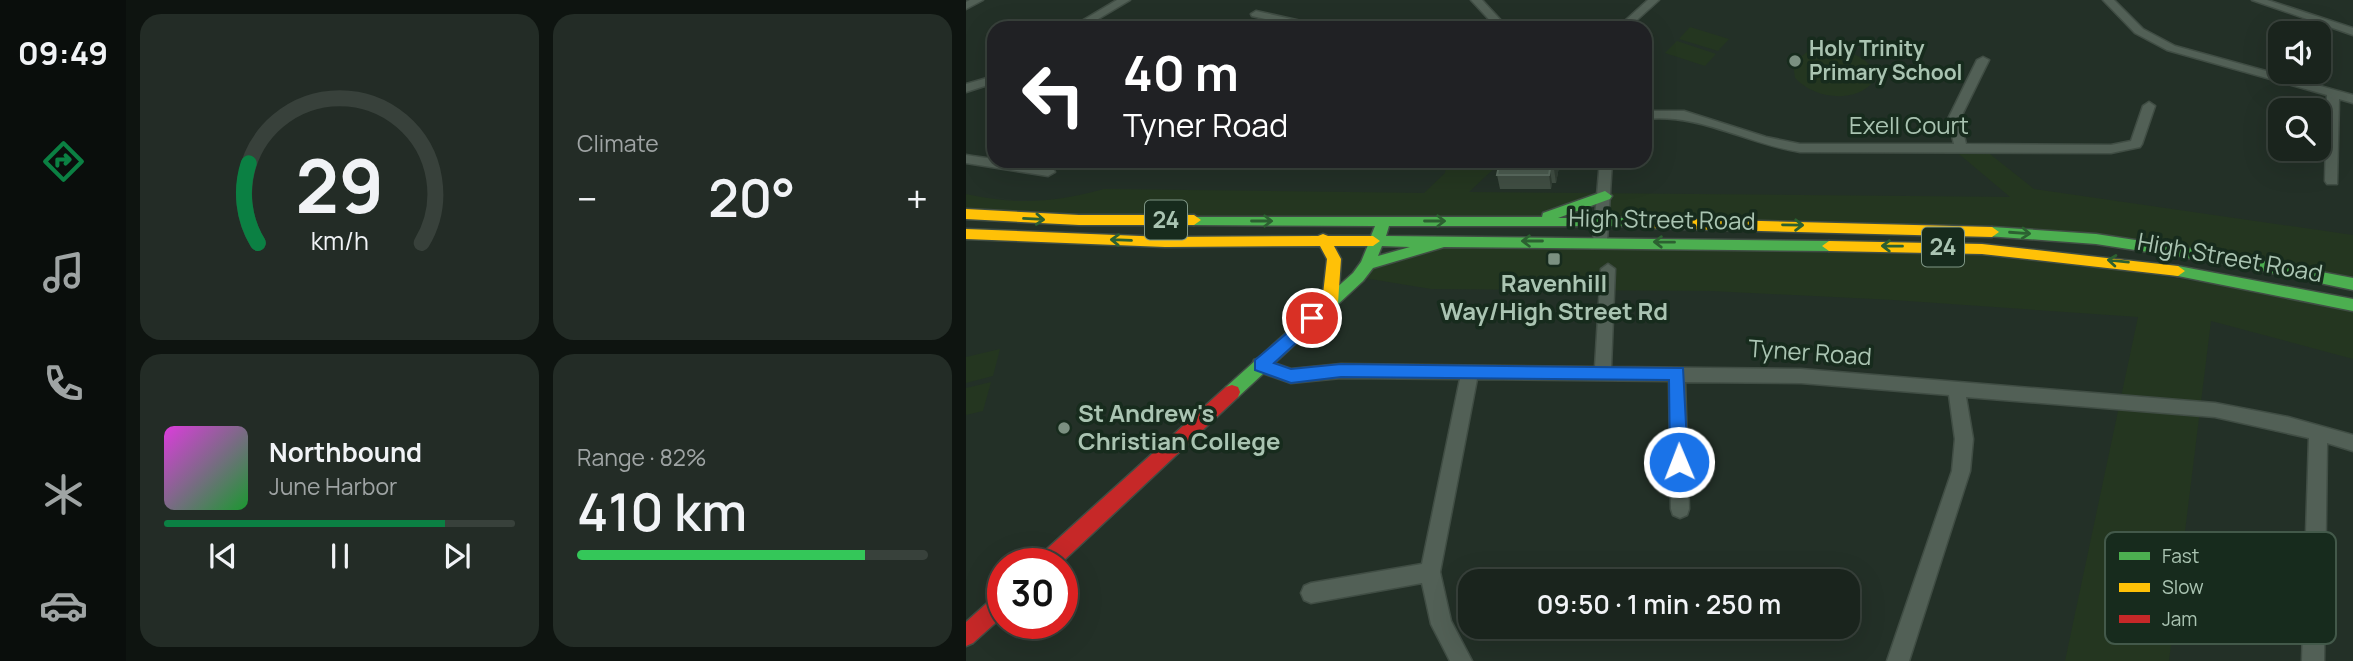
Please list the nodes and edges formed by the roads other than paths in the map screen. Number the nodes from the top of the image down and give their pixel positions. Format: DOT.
graph roads {
  1 [pos="978,0"];
  2 [pos="1125,0"];
  3 [pos="1476,0"];
  4 [pos="1654,0"];
  5 [pos="2108,0"];
  6 [pos="2257,0"];
  7 [pos="966,6"];
  8 [pos="1256,14"];
  9 [pos="1088,21"];
  10 [pos="1288,21"];
  11 [pos="1496,21"];
  12 [pos="1630,21"];
  13 [pos="2353,32"];
  14 [pos="1983,60"];
  15 [pos="987,81"];
  16 [pos="966,88"];
  17 [pos="2333,93"];
  18 [pos="2353,99"];
  19 [pos="2149,106"];
  20 [pos="1652,114"];
  21 [pos="1961,149"];
  22 [pos="966,159"];
  23 [pos="987,163"];
  24 [pos="1034,168"];
  25 [pos="1606,168"];
  26 [pos="1048,173"];
  27 [pos="2332,181"];
  28 [pos="1605,196"];
  29 [pos="966,214"];
  30 [pos="1367,221"];
  31 [pos="1384,221"];
  32 [pos="1529,221"];
  33 [pos="1602,223"];
  34 [pos="966,234"];
  35 [pos="1323,239"];
  36 [pos="1377,239"];
  37 [pos="1360,240"];
  38 [pos="1450,240"];
  39 [pos="1600,241"];
  40 [pos="1368,264"];
  41 [pos="1608,269"];
  42 [pos="2353,284"];
  43 [pos="1345,289"];
  44 [pos="1330,303"];
  45 [pos="2353,305"];
  46 [pos="1260,365"];
  47 [pos="1470,371"];
  48 [pos="1602,371"];
  49 [pos="1677,373"];
  50 [pos="1957,389"];
  51 [pos="2318,432"];
  52 [pos="2353,443"];
  53 [pos="1680,509"];
  54 [pos="2316,532"];
  55 [pos="1062,548"];
  56 [pos="1430,572"];
  57 [pos="1311,593"];
  58 [pos="987,617"];
  59 [pos="966,636"];
  60 [pos="1461,661"];
  61 [pos="1898,661"];
  1 -- 7 [label="street"];
  2 -- 9 [label="street"];
  3 -- 11 [label="street"];
  4 -- 12 [label="street"];
  5 -- 17 [label="street"];
  6 -- 13 [label="street"];
  8 -- 10 [label="street"];
  14 -- 21 [label="street"];
  15 -- 16 [label="street"];
  17 -- 18 [label="street"];
  17 -- 27 [label="street"];
  19 -- 21 [label="street, Exell Court"];
  20 -- 21 [label="street, Exell Court"];
  22 -- 23 [label="street"];
  24 -- 26 [label="street"];
  25 -- 28 [label="street"];
  28 -- 32 [label="main road"];
  28 -- 33 [label="street"];
  29 -- 30 [label="main road, High Street Road / 24, one-way"];
  30 -- 31 [label="main road, High Street Road / 24"];
  30 -- 37 [label="main road"];
  31 -- 32 [label="main road, High Street Road / 24, one-way"];
  31 -- 36 [label="main road"];
  32 -- 33 [label="main road, High Street Road / 24"];
  33 -- 39 [label="street"];
  33 -- 42 [label="main road, High Street Road / 24, one-way"];
  35 -- 34 [label="main road, High Street Road / 24, one-way"];
  35 -- 37 [label="main road, High Street Road / 24"];
  35 -- 44 [label="main road"];
  36 -- 37 [label="main road, High Street Road / 24"];
  36 -- 38 [label="main road, High Street Road / 24"];
  36 -- 40 [label="main road"];
  37 -- 43 [label="main road"];
  39 -- 38 [label="main road, High Street Road / 24, one-way"];
  38 -- 40 [label="main road"];
  45 -- 39 [label="main road, High Street Road / 24, one-way"];
  40 -- 43 [label="main road"];
  41 -- 48 [label="street"];
  43 -- 44 [label="main road"];
  44 -- 46 [label="main road"];
  46 -- 47 [label="street, Tyner Road"];
  46 -- 55 [label="main road"];
  47 -- 48 [label="street, Tyner Road"];
  47 -- 56 [label="street"];
  48 -- 49 [label="street, Tyner Road"];
  49 -- 50 [label="street, Tyner Road"];
  49 -- 53 [label="street"];
  50 -- 51 [label="street, Tyner Road"];
  50 -- 61 [label="street"];
  51 -- 52 [label="street, Tyner Road"];
  51 -- 54 [label="street"];
  56 -- 57 [label="street"];
  56 -- 60 [label="street"];
  58 -- 59 [label="main road"];
}
